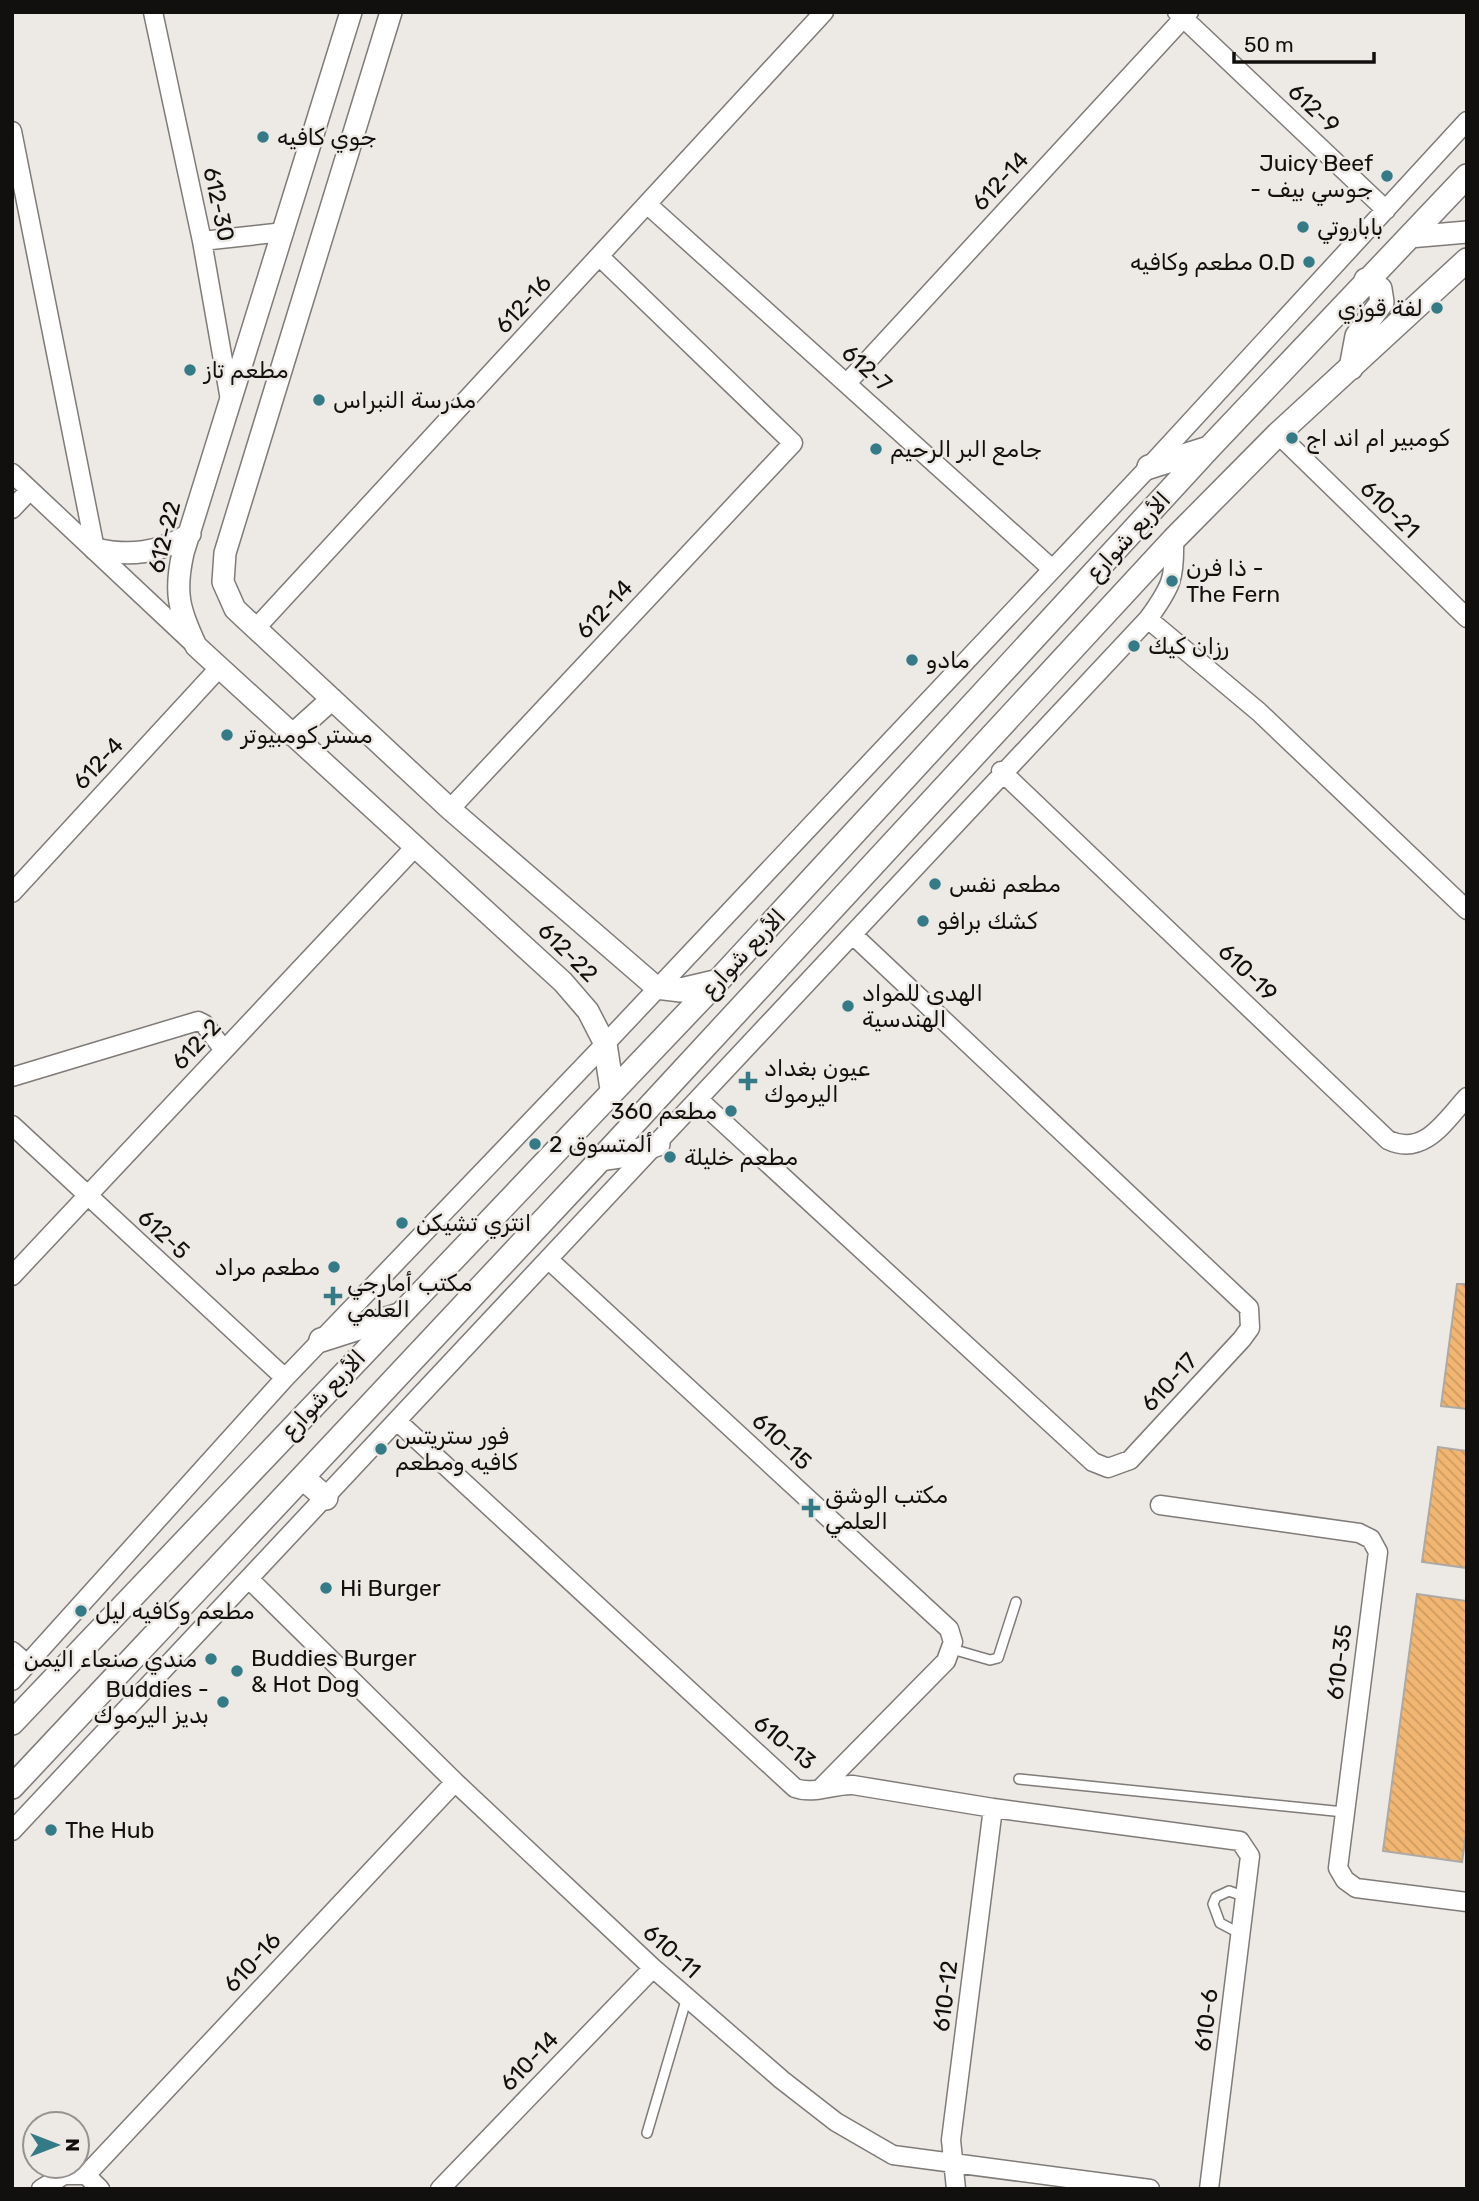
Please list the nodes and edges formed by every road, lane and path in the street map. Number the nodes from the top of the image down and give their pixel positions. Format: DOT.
graph roads {
  1 [pos="153,12"];
  2 [pos="351,12"];
  3 [pos="391,12"];
  4 [pos="824,12"];
  5 [pos="1183,14"];
  6 [pos="1467,121"];
  7 [pos="12,131"];
  8 [pos="1467,176"];
  9 [pos="648,205"];
  10 [pos="1386,210"];
  11 [pos="284,232"];
  12 [pos="1467,232"];
  13 [pos="1409,237"];
  14 [pos="202,241"];
  15 [pos="600,257"];
  16 [pos="1467,260"];
  17 [pos="1457,278"];
  18 [pos="1366,280"];
  19 [pos="1351,368"];
  20 [pos="847,383"];
  21 [pos="231,406"];
  22 [pos="1278,434"];
  23 [pos="1209,448"];
  24 [pos="1149,467"];
  25 [pos="12,473"];
  26 [pos="30,490"];
  27 [pos="12,509"];
  28 [pos="190,534"];
  29 [pos="1174,538"];
  30 [pos="95,549"];
  31 [pos="1051,568"];
  32 [pos="1467,618"];
  33 [pos="1148,619"];
  34 [pos="256,628"];
  35 [pos="196,646"];
  36 [pos="220,667"];
  37 [pos="332,699"];
  38 [pos="292,735"];
  39 [pos="1002,771"];
  40 [pos="450,809"];
  41 [pos="416,846"];
  42 [pos="12,893"];
  43 [pos="1467,910"];
  44 [pos="852,935"];
  45 [pos="718,981"];
  46 [pos="656,987"];
  47 [pos="605,1044"];
  48 [pos="224,1050"];
  49 [pos="12,1077"];
  50 [pos="612,1089"];
  51 [pos="1467,1097"];
  52 [pos="699,1100"];
  53 [pos="12,1125"];
  54 [pos="658,1144"];
  55 [pos="601,1158"];
  56 [pos="87,1196"];
  57 [pos="512,1196"];
  58 [pos="535,1229"];
  59 [pos="474,1238"];
  60 [pos="548,1259"];
  61 [pos="499,1265"];
  62 [pos="12,1276"];
  63 [pos="399,1315"];
  64 [pos="321,1340"];
  65 [pos="285,1378"];
  66 [pos="397,1421"];
  67 [pos="303,1478"];
  68 [pos="326,1498"];
  69 [pos="1160,1505"];
  70 [pos="250,1580"];
  71 [pos="1016,1602"];
  72 [pos="952,1649"];
  73 [pos="12,1651"];
  74 [pos="27,1664"];
  75 [pos="12,1681"];
  76 [pos="12,1723"];
  77 [pos="1019,1779"];
  78 [pos="455,1782"];
  79 [pos="12,1787"];
  80 [pos="821,1788"];
  81 [pos="993,1808"];
  82 [pos="1344,1812"];
  83 [pos="12,1831"];
  84 [pos="1250,1856"];
  85 [pos="1245,1897"];
  86 [pos="1467,1902"];
  87 [pos="1242,1934"];
  88 [pos="653,1968"];
  89 [pos="687,1997"];
  90 [pos="647,2133"];
  91 [pos="953,2163"];
  92 [pos="91,2170"];
  93 [pos="440,2189"];
  94 [pos="956,2189"];
  95 [pos="1150,2189"];
  96 [pos="1209,2189"];
  1 -- 14 [label="street, 612-30"];
  2 -- 11 [label="street, 612-22"];
  3 -- 34 [label="street, 612-22"];
  4 -- 9 [label="street, 612-16"];
  5 -- 10 [label="street, 612-9"];
  5 -- 20 [label="street, 612-14"];
  6 -- 10 [label="street"];
  7 -- 30 [label="street"];
  8 -- 13 [label="main road, الأربع شوارع"];
  9 -- 15 [label="street, 612-16"];
  9 -- 20 [label="street, 612-7"];
  10 -- 24 [label="street"];
  11 -- 14 [label="street"];
  11 -- 21 [label="street, 612-22"];
  12 -- 13 [label="street"];
  13 -- 18 [label="main road, الأربع شوارع"];
  14 -- 21 [label="street, 612-30"];
  15 -- 34 [label="street, 612-16"];
  15 -- 40 [label="street, 612-14"];
  16 -- 17 [label="main road, الأربع شوارع"];
  17 -- 19 [label="main road, الأربع شوارع"];
  18 -- 19 [label="main road"];
  18 -- 23 [label="main road, الأربع شوارع"];
  19 -- 22 [label="main road, الأربع شوارع"];
  20 -- 31 [label="street, 612-7"];
  21 -- 28 [label="street, 612-22"];
  22 -- 29 [label="main road, الأربع شوارع"];
  22 -- 32 [label="street, 610-21"];
  23 -- 24 [label="main road"];
  23 -- 45 [label="main road, الأربع شوارع"];
  24 -- 31 [label="street"];
  25 -- 26 [label="street"];
  26 -- 27 [label="street"];
  26 -- 30 [label="street"];
  28 -- 30 [label="street"];
  28 -- 35 [label="street, 612-22"];
  29 -- 33 [label="street"];
  29 -- 55 [label="main road, الأربع شوارع"];
  30 -- 35 [label="street"];
  31 -- 46 [label="street"];
  33 -- 39 [label="street"];
  33 -- 43 [label="street"];
  34 -- 37 [label="street, 612-22"];
  35 -- 36 [label="street, 612-22"];
  36 -- 38 [label="street, 612-22"];
  36 -- 42 [label="street, 612-4"];
  37 -- 38 [label="street"];
  37 -- 40 [label="street, 612-22"];
  38 -- 41 [label="street, 612-22"];
  39 -- 44 [label="street"];
  39 -- 51 [label="street, 610-19"];
  40 -- 46 [label="street, 612-22"];
  41 -- 47 [label="street, 612-22"];
  41 -- 48 [label="street, 612-2"];
  44 -- 52 [label="street"];
  44 -- 52 [label="street, 610-17"];
  45 -- 46 [label="main road"];
  45 -- 50 [label="main road, الأربع شوارع"];
  46 -- 47 [label="street"];
  47 -- 50 [label="main road"];
  47 -- 64 [label="street"];
  48 -- 49 [label="street"];
  48 -- 56 [label="street, 612-2"];
  50 -- 57 [label="main road, الأربع شوارع"];
  52 -- 54 [label="street"];
  53 -- 56 [label="street, 612-5"];
  54 -- 55 [label="main road"];
  54 -- 60 [label="street"];
  55 -- 58 [label="main road, الأربع شوارع"];
  56 -- 62 [label="street, 612-2"];
  56 -- 65 [label="street, 612-5"];
  57 -- 58 [label="main road"];
  57 -- 59 [label="main road, الأربع شوارع"];
  58 -- 61 [label="main road, الأربع شوارع"];
  59 -- 61 [label="main road"];
  59 -- 63 [label="main road, الأربع شوارع"];
  60 -- 66 [label="street"];
  60 -- 72 [label="street, 610-15"];
  61 -- 67 [label="main road, الأربع شوارع"];
  63 -- 64 [label="main road"];
  63 -- 76 [label="main road, الأربع شوارع"];
  64 -- 65 [label="street"];
  65 -- 74 [label="street"];
  66 -- 68 [label="street"];
  66 -- 80 [label="street, 610-13"];
  67 -- 68 [label="main road"];
  67 -- 79 [label="main road, الأربع شوارع"];
  68 -- 70 [label="street"];
  69 -- 82 [label="street, 610-35"];
  70 -- 78 [label="street, 610-11"];
  70 -- 83 [label="street"];
  71 -- 72 [label="lane"];
  72 -- 80 [label="street"];
  73 -- 74 [label="street"];
  74 -- 75 [label="street"];
  77 -- 82 [label="lane"];
  78 -- 88 [label="street, 610-11"];
  78 -- 92 [label="street, 610-16"];
  80 -- 81 [label="street, 610-13"];
  81 -- 84 [label="street, 610-13"];
  81 -- 91 [label="street, 610-12"];
  82 -- 86 [label="street, 610-35"];
  84 -- 85 [label="street, 610-6"];
  85 -- 87 [label="street, 610-6"];
  85 -- 87 [label="lane"];
  87 -- 96 [label="street, 610-6"];
  88 -- 89 [label="street, 610-11"];
  88 -- 93 [label="street, 610-14"];
  89 -- 90 [label="lane"];
  89 -- 91 [label="street, 610-11"];
  91 -- 94 [label="street, 610-12"];
  91 -- 95 [label="street, 610-11"];
}
